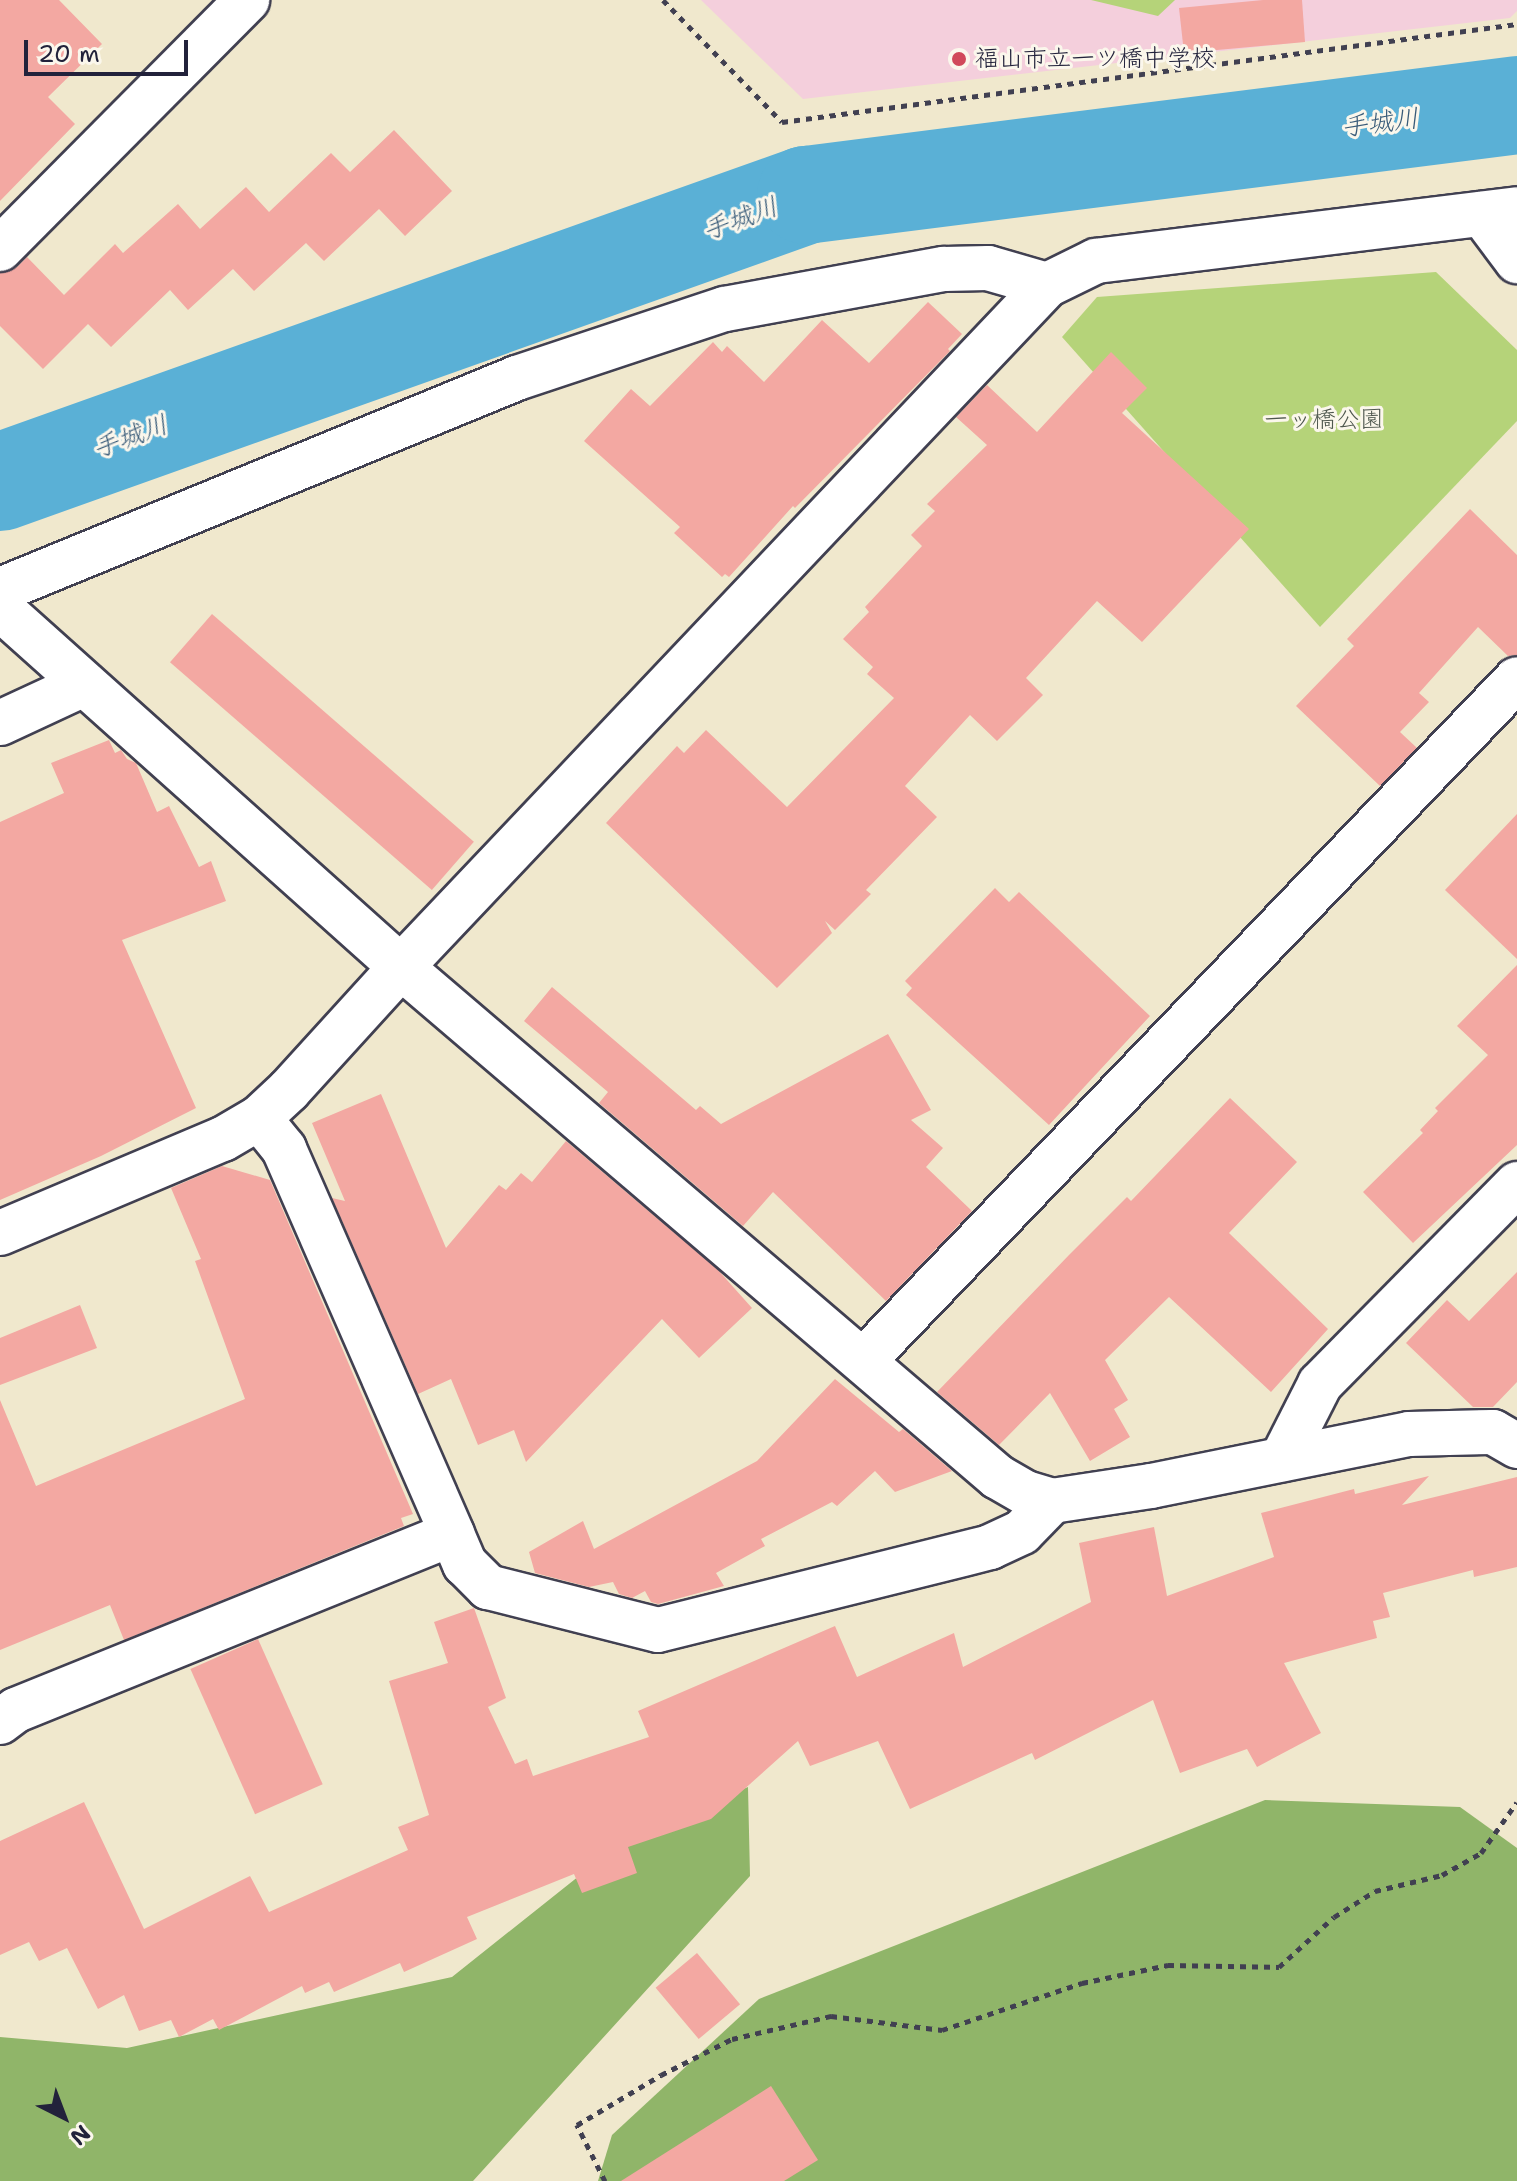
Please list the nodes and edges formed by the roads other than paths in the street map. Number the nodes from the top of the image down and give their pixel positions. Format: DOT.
graph roads {
  1 [pos="247,0"];
  2 [pos="1500,211"];
  3 [pos="0,249"];
  4 [pos="1517,261"];
  5 [pos="1047,285"];
  6 [pos="0,590"];
  7 [pos="0,608"];
  8 [pos="1517,679"];
  9 [pos="84,684"];
  10 [pos="0,723"];
  11 [pos="401,967"];
  12 [pos="259,1118"];
  13 [pos="1517,1184"];
  14 [pos="0,1233"];
  15 [pos="864,1360"];
  16 [pos="1517,1446"];
  17 [pos="1282,1459"];
  18 [pos="1052,1501"];
  19 [pos="452,1534"];
  20 [pos="0,1722"];
  1 -- 3 [label="street"];
  2 -- 4 [label="street"];
  2 -- 5 [label="street"];
  5 -- 6 [label="street"];
  5 -- 11 [label="street"];
  7 -- 9 [label="street"];
  8 -- 15 [label="street"];
  9 -- 10 [label="street"];
  9 -- 11 [label="street"];
  11 -- 12 [label="street"];
  11 -- 15 [label="street"];
  12 -- 14 [label="street"];
  12 -- 19 [label="street"];
  13 -- 17 [label="street"];
  15 -- 18 [label="street"];
  16 -- 17 [label="street"];
  17 -- 18 [label="street"];
  18 -- 19 [label="street"];
  19 -- 20 [label="street"];
}
